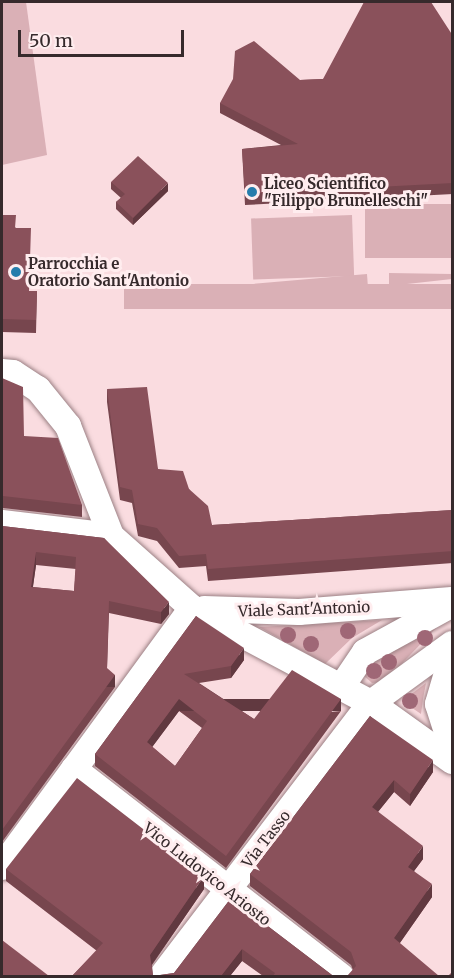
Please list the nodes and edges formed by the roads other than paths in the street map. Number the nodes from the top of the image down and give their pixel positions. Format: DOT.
graph roads {
  1 [pos="2,372"];
  2 [pos="2,523"];
  3 [pos="111,536"];
  4 [pos="453,600"];
  5 [pos="453,605"];
  6 [pos="192,608"];
  7 [pos="453,644"];
  8 [pos="453,656"];
  9 [pos="342,686"];
  10 [pos="371,703"];
  11 [pos="453,748"];
  12 [pos="453,761"];
  13 [pos="74,769"];
  14 [pos="2,867"];
  15 [pos="226,890"];
  16 [pos="162,976"];
  17 [pos="341,976"];
  1 -- 3 [label="street"];
  2 -- 3 [label="street"];
  3 -- 6 [label="street"];
  4 -- 6 [label="street, Viale Sant'Antonio"];
  5 -- 9 [label="street"];
  6 -- 9 [label="street"];
  6 -- 13 [label="street"];
  7 -- 10 [label="street"];
  8 -- 11 [label="street"];
  9 -- 10 [label="street"];
  10 -- 12 [label="street"];
  10 -- 15 [label="street, Via Tasso"];
  13 -- 14 [label="street"];
  13 -- 15 [label="street, Vico Ludovico Ariosto"];
  15 -- 16 [label="street, Via Tasso"];
  15 -- 17 [label="street, Vico Ludovico Ariosto"];
}
